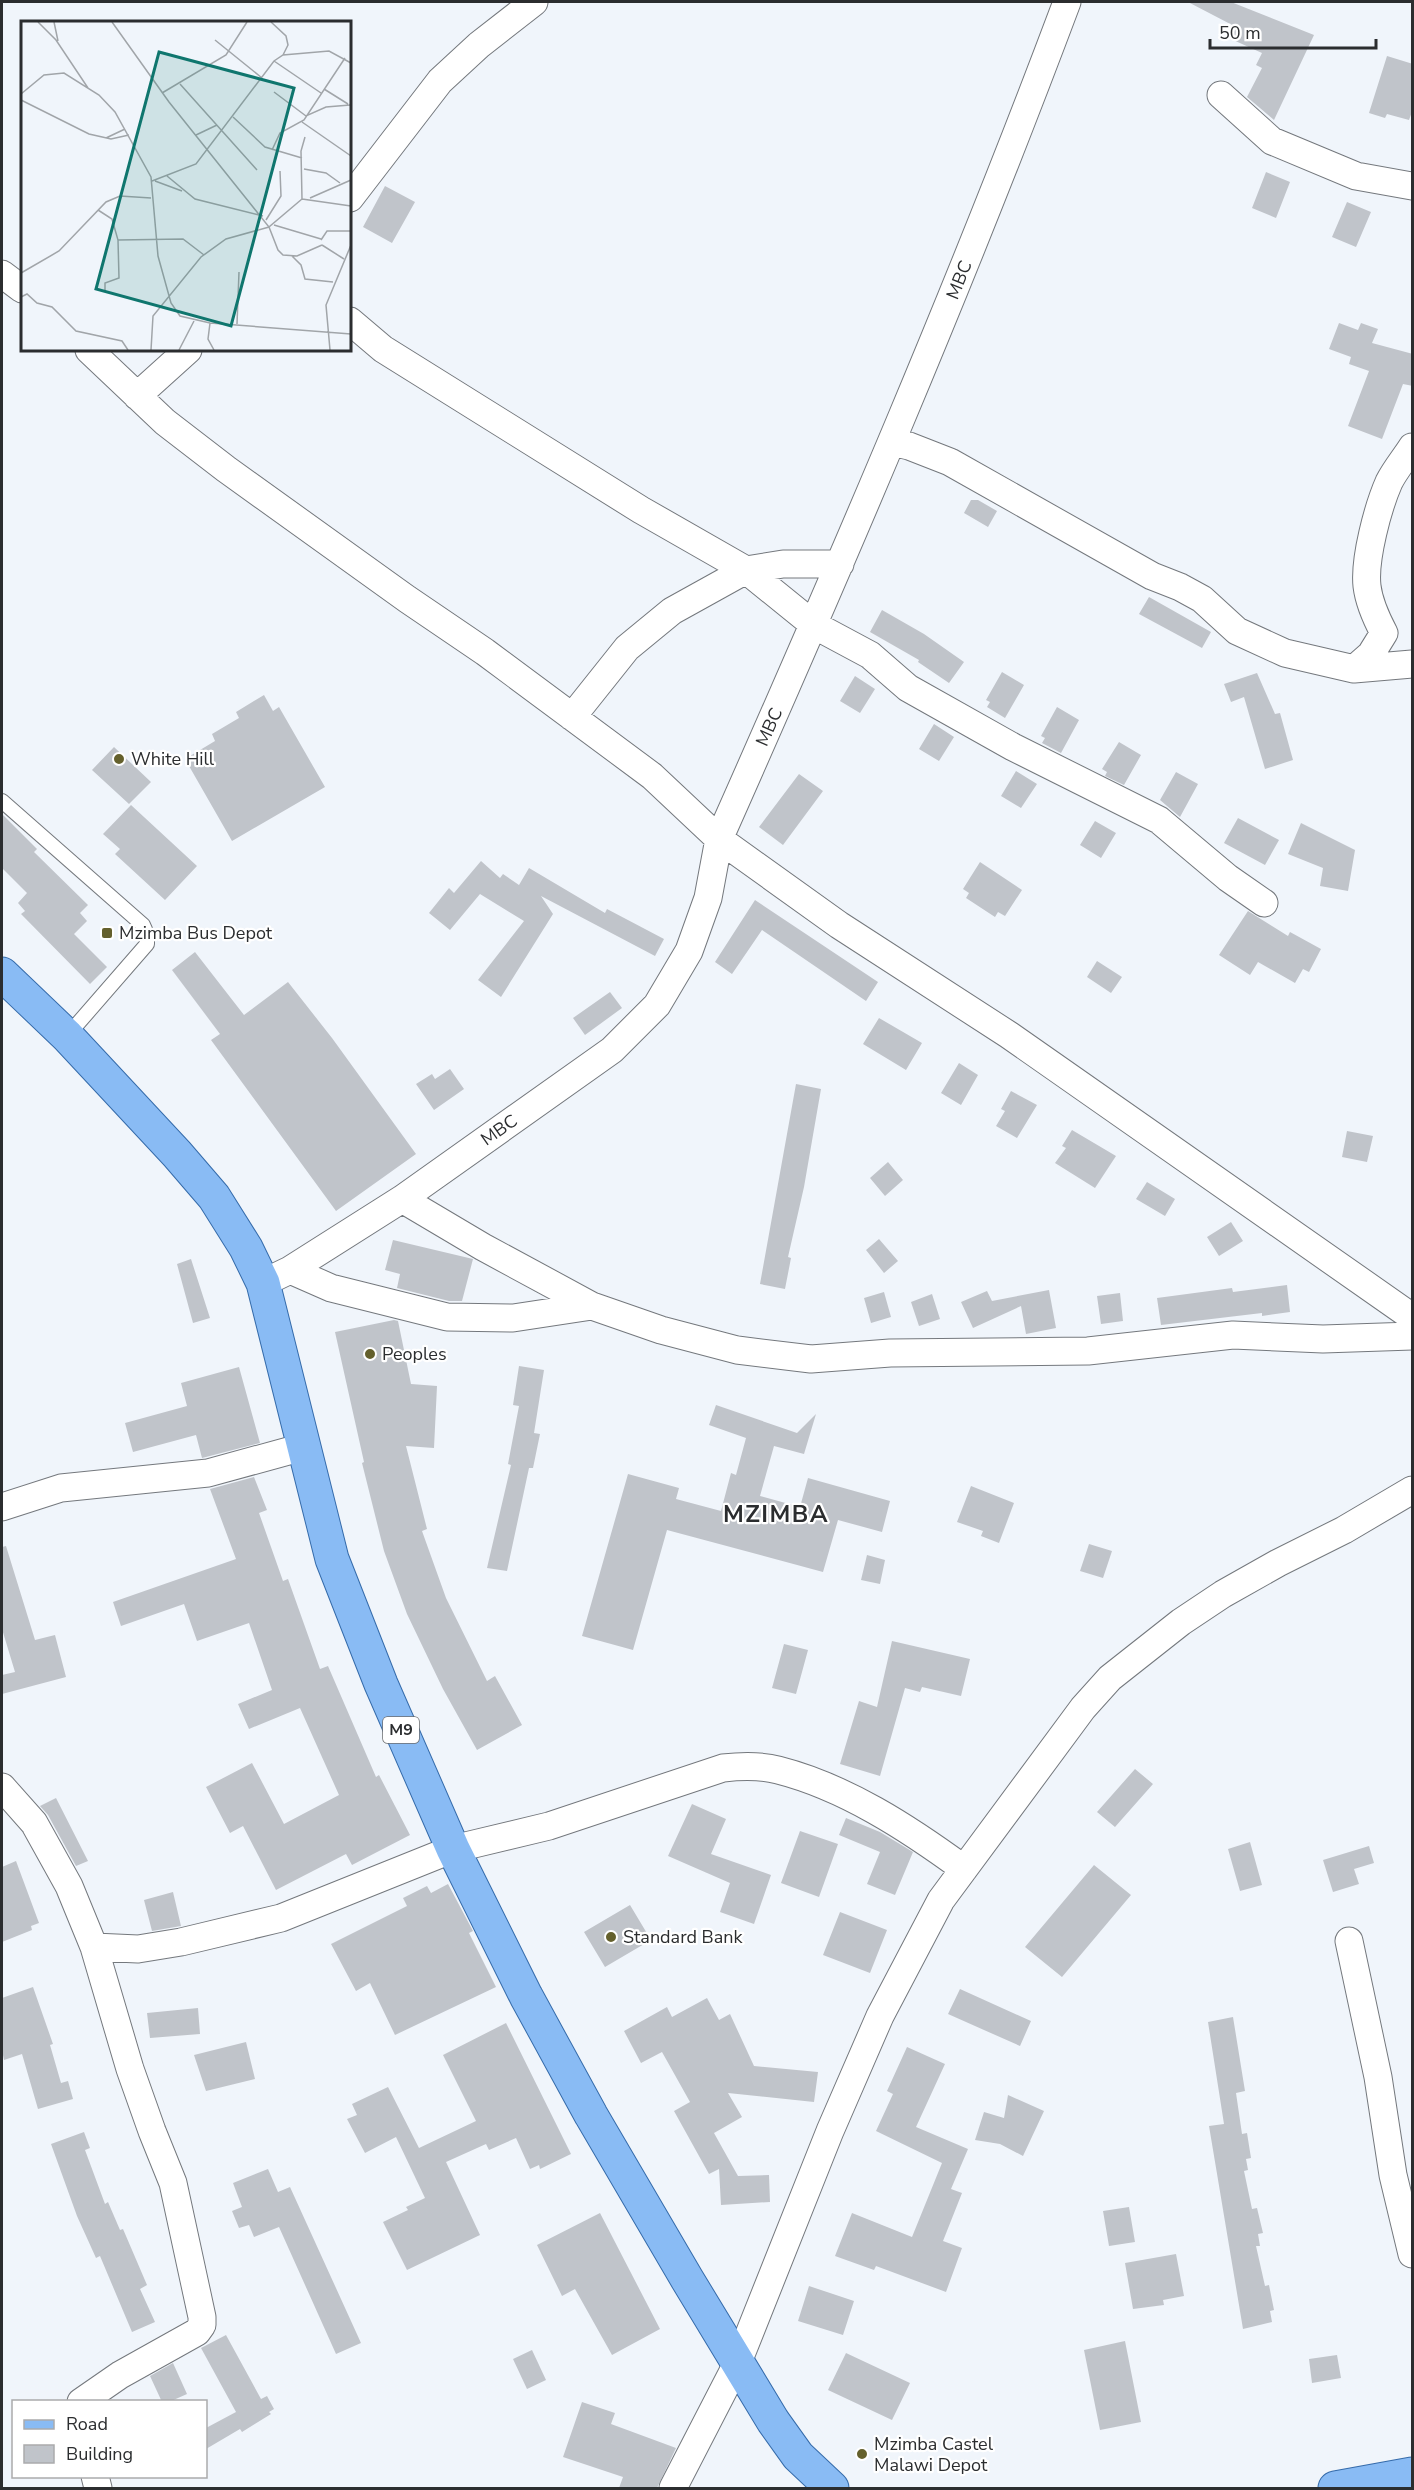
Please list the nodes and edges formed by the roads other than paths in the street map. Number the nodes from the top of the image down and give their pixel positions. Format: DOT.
graph roads {
  1 [pos="534,2"];
  2 [pos="1067,2"];
  3 [pos="1221,95"];
  4 [pos="1413,186"];
  5 [pos="351,197"];
  6 [pos="2,274"];
  7 [pos="21,288"];
  8 [pos="351,322"];
  9 [pos="89,351"];
  10 [pos="187,351"];
  11 [pos="136,396"];
  12 [pos="892,442"];
  13 [pos="1413,447"];
  14 [pos="840,564"];
  15 [pos="746,570"];
  16 [pos="814,625"];
  17 [pos="1384,633"];
  18 [pos="1413,648"];
  19 [pos="1413,664"];
  20 [pos="1354,669"];
  21 [pos="572,717"];
  22 [pos="2,801"];
  23 [pos="719,839"];
  24 [pos="1264,903"];
  25 [pos="2,974"];
  26 [pos="67,1036"];
  27 [pos="402,1199"];
  28 [pos="277,1276"];
  29 [pos="592,1306"];
  30 [pos="1413,1317"];
  31 [pos="1413,1336"];
  32 [pos="303,1448"];
  33 [pos="1413,1490"];
  34 [pos="2,1507"];
  35 [pos="2,1787"];
  36 [pos="453,1849"];
  37 [pos="964,1869"];
  38 [pos="1349,1941"];
  39 [pos="94,1947"];
  40 [pos="1413,2254"];
  41 [pos="738,2362"];
  42 [pos="84,2400"];
  43 [pos="1413,2474"];
  44 [pos="673,2488"];
  45 [pos="832,2488"];
  46 [pos="1335,2488"];
  1 -- 5 [label="street"];
  2 -- 12 [label="street, MBC"];
  3 -- 4 [label="street"];
  6 -- 7 [label="street"];
  8 -- 15 [label="street"];
  9 -- 11 [label="street"];
  10 -- 11 [label="street"];
  11 -- 21 [label="street"];
  12 -- 14 [label="street, MBC"];
  12 -- 20 [label="street"];
  13 -- 17 [label="street"];
  14 -- 15 [label="street"];
  14 -- 16 [label="street, MBC"];
  15 -- 16 [label="street"];
  15 -- 21 [label="street"];
  16 -- 23 [label="street, MBC"];
  16 -- 24 [label="street"];
  17 -- 18 [label="street"];
  17 -- 20 [label="street"];
  19 -- 20 [label="street"];
  21 -- 23 [label="street"];
  22 -- 26 [label="lane"];
  23 -- 27 [label="street, MBC"];
  23 -- 30 [label="street"];
  25 -- 26 [label="main road, M9"];
  26 -- 28 [label="main road, M9"];
  27 -- 28 [label="street, MBC"];
  27 -- 29 [label="street"];
  28 -- 29 [label="street"];
  28 -- 32 [label="main road, M9"];
  29 -- 31 [label="street"];
  32 -- 34 [label="street"];
  32 -- 36 [label="main road, M9"];
  33 -- 37 [label="street"];
  35 -- 39 [label="street"];
  36 -- 37 [label="street"];
  36 -- 39 [label="street"];
  36 -- 41 [label="main road, M9"];
  37 -- 41 [label="street"];
  38 -- 40 [label="street"];
  39 -- 42 [label="street"];
  41 -- 44 [label="street"];
  41 -- 45 [label="main road, M9"];
  43 -- 46 [label="main road"];
}
